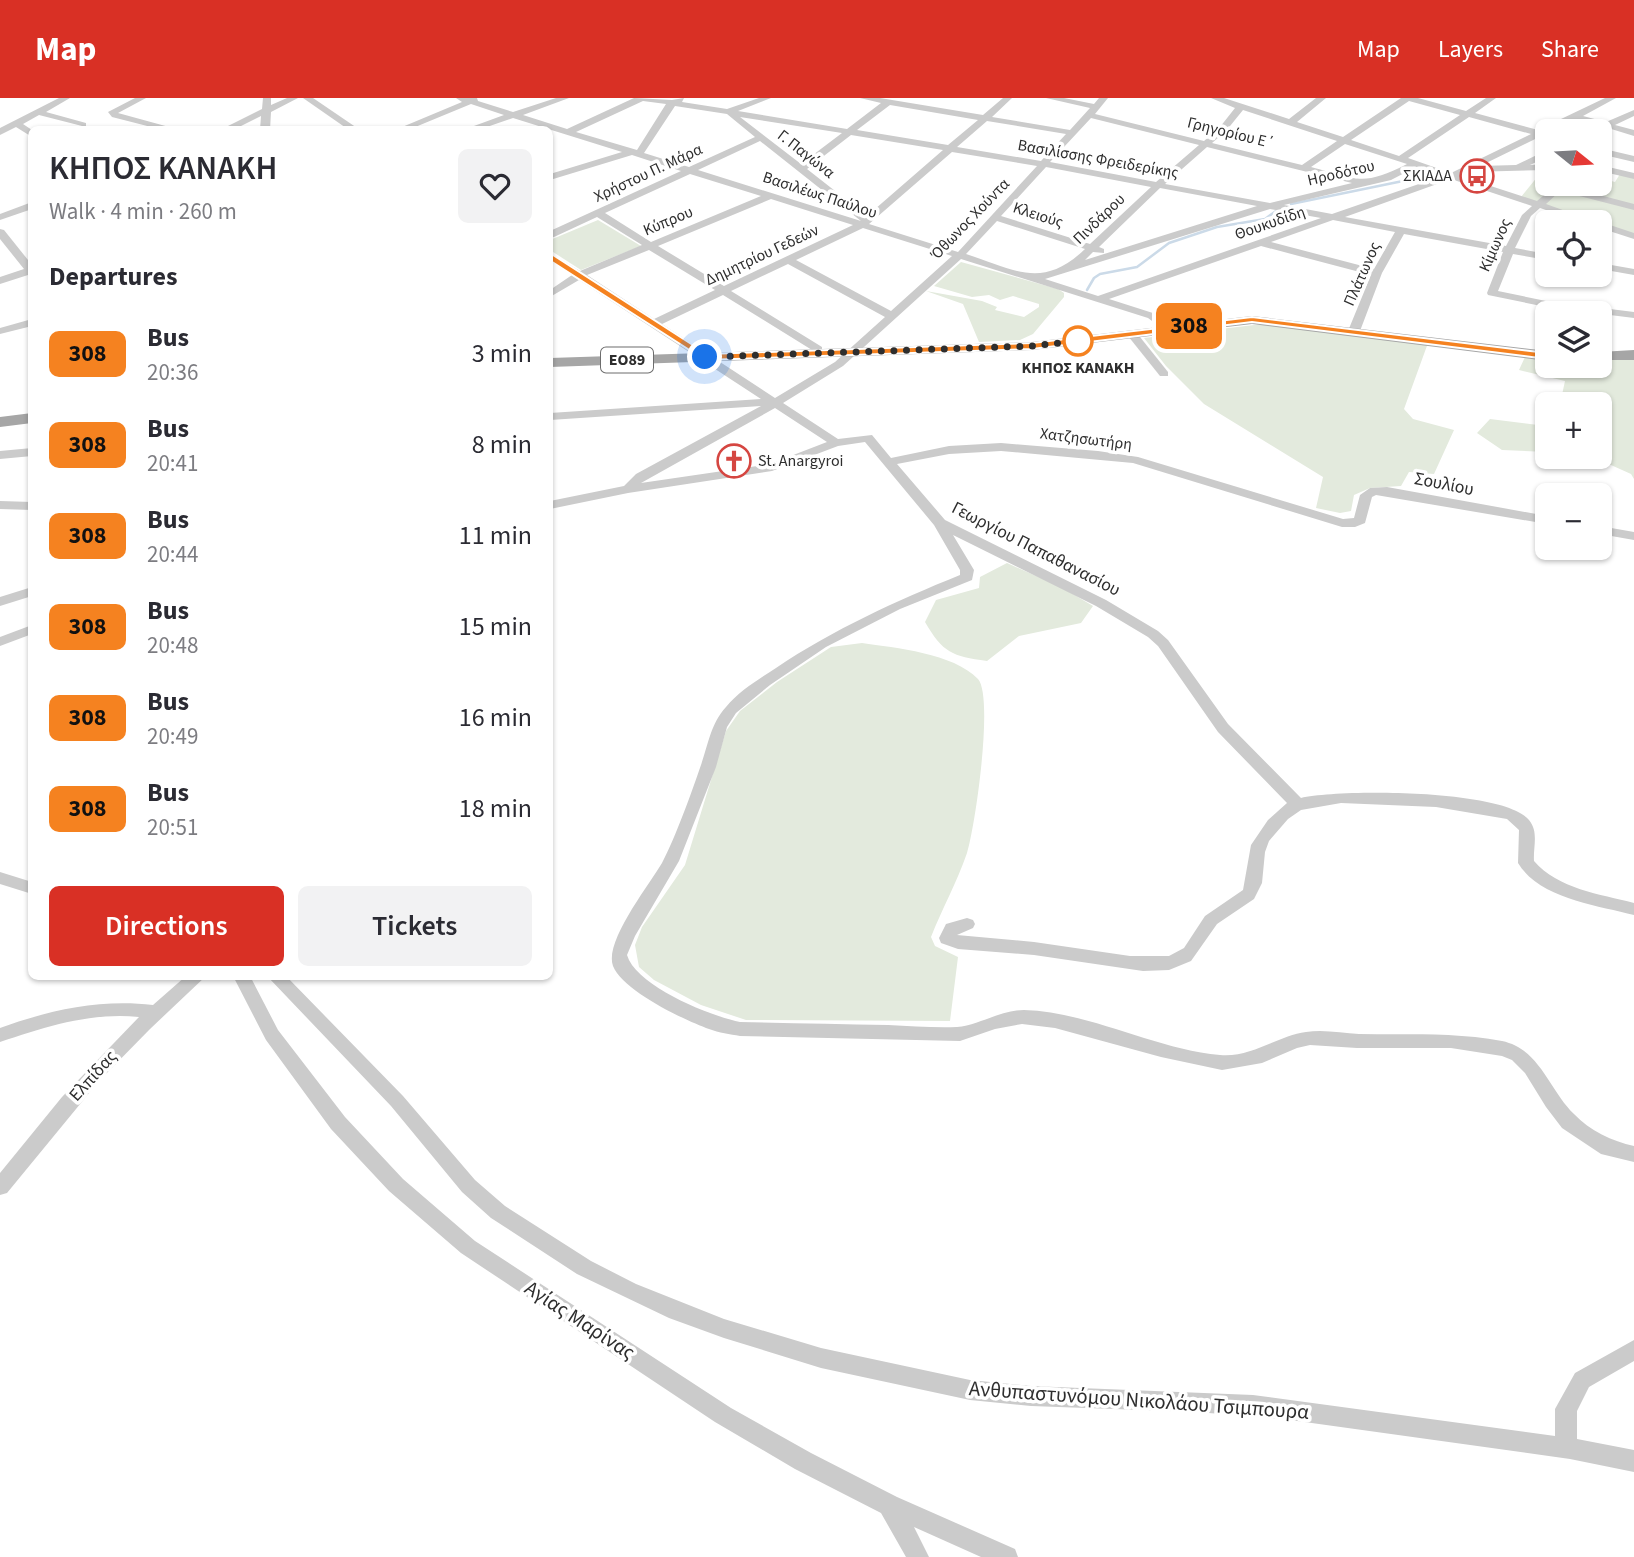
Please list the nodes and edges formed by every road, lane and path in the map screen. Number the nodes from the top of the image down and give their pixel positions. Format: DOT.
graph roads {
  1 [pos="66,98"];
  2 [pos="142,98"];
  3 [pos="267,98"];
  4 [pos="294,98"];
  5 [pos="307,98"];
  6 [pos="460,98"];
  7 [pos="565,98"];
  8 [pos="642,98"];
  9 [pos="767,98"];
  10 [pos="864,98"];
  11 [pos="1008,98"];
  12 [pos="1050,98"];
  13 [pos="1104,98"];
  14 [pos="1215,98"];
  15 [pos="1322,98"];
  16 [pos="1407,98"];
  17 [pos="1492,98"];
  18 [pos="1612,98"];
  19 [pos="476,100"];
  20 [pos="678,101"];
  21 [pos="888,102"];
  22 [pos="1236,102"];
  23 [pos="267,111"];
  24 [pos="728,111"];
  25 [pos="1093,111"];
  26 [pos="38,113"];
  27 [pos="514,114"];
  28 [pos="1467,114"];
  29 [pos="1632,115"];
  30 [pos="1574,116"];
  31 [pos="984,118"];
  32 [pos="1568,119"];
  33 [pos="1584,119"];
  34 [pos="1291,122"];
  35 [pos="1612,123"];
  36 [pos="17,124"];
  37 [pos="83,125"];
  38 [pos="160,126"];
  39 [pos="233,126"];
  40 [pos="265,126"];
  41 [pos="350,126"];
  42 [pos="409,126"];
  43 [pos="479,126"];
  44 [pos="550,126"];
  45 [pos="553,127"];
  46 [pos="28,131"];
  47 [pos="0,132"];
  48 [pos="568,132"];
  49 [pos="850,132"];
  50 [pos="1535,132"];
  51 [pos="1074,133"];
  52 [pos="1535,135"];
  53 [pos="760,138"];
  54 [pos="1344,140"];
  55 [pos="1624,141"];
  56 [pos="1207,143"];
  57 [pos="947,149"];
  58 [pos="636,153"];
  59 [pos="1402,158"];
  60 [pos="1535,159"];
  61 [pos="1634,159"];
  62 [pos="1418,163"];
  63 [pos="1044,164"];
  64 [pos="1634,165"];
  65 [pos="1612,166"];
  66 [pos="1304,167"];
  67 [pos="1535,167"];
  68 [pos="1516,168"];
  69 [pos="800,170"];
  70 [pos="1465,170"];
  71 [pos="1612,170"];
  72 [pos="691,171"];
  73 [pos="1454,175"];
  74 [pos="553,176"];
  75 [pos="1634,176"];
  76 [pos="1364,183"];
  77 [pos="1158,185"];
  78 [pos="770,196"];
  79 [pos="1548,196"];
  80 [pos="1595,196"];
  81 [pos="1539,204"];
  82 [pos="1269,205"];
  83 [pos="28,206"];
  84 [pos="1634,207"];
  85 [pos="1556,210"];
  86 [pos="599,214"];
  87 [pos="0,217"];
  88 [pos="995,218"];
  89 [pos="1335,218"];
  90 [pos="864,223"];
  91 [pos="1612,229"];
  92 [pos="1401,230"];
  93 [pos="0,232"];
  94 [pos="553,234"];
  95 [pos="1634,236"];
  96 [pos="1261,243"];
  97 [pos="650,246"];
  98 [pos="1091,249"];
  99 [pos="1509,250"];
  100 [pos="1535,255"];
  101 [pos="958,256"];
  102 [pos="1112,256"];
  103 [pos="553,258"];
  104 [pos="788,260"];
  105 [pos="28,268"];
  106 [pos="1612,268"];
  107 [pos="1071,269"];
  108 [pos="1634,272"];
  109 [pos="28,273"];
  110 [pos="1377,273"];
  111 [pos="579,275"];
  112 [pos="1032,279"];
  113 [pos="0,281"];
  114 [pos="724,290"];
  115 [pos="553,292"];
  116 [pos="1096,300"];
  117 [pos="1634,315"];
  118 [pos="891,316"];
  119 [pos="28,323"];
  120 [pos="653,324"];
  121 [pos="1167,330"];
  122 [pos="0,331"];
  123 [pos="1354,331"];
  124 [pos="1132,334"];
  125 [pos="850,352"];
  126 [pos="818,353"];
  127 [pos="1535,354"];
  128 [pos="1634,355"];
  129 [pos="1612,356"];
  130 [pos="705,357"];
  131 [pos="553,363"];
  132 [pos="1164,374"];
  133 [pos="775,403"];
  134 [pos="553,416"];
  135 [pos="28,418"];
  136 [pos="0,422"];
  137 [pos="836,443"];
  138 [pos="28,452"];
  139 [pos="0,455"];
  140 [pos="889,462"];
  141 [pos="628,489"];
  142 [pos="553,502"];
  143 [pos="0,505"];
  144 [pos="28,506"];
  145 [pos="1535,518"];
  146 [pos="940,523"];
  147 [pos="1355,523"];
  148 [pos="1612,532"];
  149 [pos="1634,536"];
  150 [pos="28,592"];
  151 [pos="0,602"];
  152 [pos="28,631"];
  153 [pos="0,642"];
  154 [pos="1298,805"];
  155 [pos="0,878"];
  156 [pos="28,887"];
  157 [pos="1634,909"];
  158 [pos="967,924"];
  159 [pos="193,980"];
  160 [pos="244,980"];
  161 [pos="279,980"];
  162 [pos="153,1012"];
  163 [pos="0,1035"];
  164 [pos="1634,1154"];
  165 [pos="0,1188"];
  166 [pos="1634,1350"];
  167 [pos="1566,1447"];
  168 [pos="1634,1461"];
  169 [pos="889,1504"];
  170 [pos="918,1557"];
  171 [pos="1007,1557"];
  1 -- 26 [label="street"];
  2 -- 38 [label="street"];
  3 -- 23 [label="street"];
  4 -- 23 [label="street"];
  5 -- 41 [label="street"];
  6 -- 19 [label="street, Βασιλέως Παύλου"];
  7 -- 27 [label="street"];
  8 -- 20 [label="street, Βασιλίσσης Φρειδερίκης"];
  8 -- 48 [label="street"];
  9 -- 24 [label="street"];
  10 -- 21 [label="street"];
  11 -- 31 [label="street, Δημητρίου Γεδεών"];
  12 -- 25 [label="street, Γρηγορίου Ε΄"];
  13 -- 25 [label="street, Όθωνος Χούντα"];
  14 -- 22 [label="street"];
  15 -- 34 [label="street"];
  16 -- 28 [label="street"];
  16 -- 54 [label="street"];
  17 -- 28 [label="street"];
  18 -- 30 [label="street, Θουκυδίδη"];
  19 -- 27 [label="street, Βασιλέως Παύλου"];
  19 -- 42 [label="street"];
  20 -- 24 [label="street, Βασιλίσσης Φρειδερίκης"];
  20 -- 58 [label="street"];
  21 -- 31 [label="street"];
  21 -- 49 [label="street"];
  22 -- 34 [label="street"];
  22 -- 56 [label="street, Πινδάρου"];
  23 -- 39 [label="street"];
  23 -- 40 [label="street"];
  24 -- 49 [label="street, Βασιλίσσης Φρειδερίκης"];
  24 -- 53 [label="street, Γ. Παγώνα"];
  25 -- 51 [label="street, Όθωνος Χούντα"];
  25 -- 56 [label="street, Γρηγορίου Ε΄"];
  26 -- 36 [label="street"];
  26 -- 37 [label="street"];
  27 -- 43 [label="street"];
  27 -- 44 [label="street, Βασιλέως Παύλου"];
  28 -- 50 [label="street"];
  28 -- 59 [label="street"];
  29 -- 35 [label="street"];
  30 -- 32 [label="street, Θουκυδίδη"];
  30 -- 33 [label="street"];
  31 -- 51 [label="street"];
  31 -- 57 [label="street, Δημητρίου Γεδεών"];
  34 -- 54 [label="street"];
  36 -- 46 [label="street"];
  36 -- 47 [label="street"];
  45 -- 48 [label="street, Βασιλέως Παύλου"];
  48 -- 58 [label="street, Βασιλέως Παύλου"];
  49 -- 57 [label="street, Βασιλίσσης Φρειδερίκης"];
  49 -- 69 [label="street"];
  51 -- 63 [label="street, Όθωνος Χούντα"];
  52 -- 70 [label="street, Θουκυδίδη"];
  53 -- 69 [label="street, Γ. Παγώνα"];
  53 -- 72 [label="street, Χρήστου Π. Μάρα"];
  54 -- 59 [label="street"];
  54 -- 66 [label="street"];
  55 -- 61 [label="street"];
  56 -- 66 [label="street, Γρηγορίου Ε΄"];
  56 -- 77 [label="street, Πινδάρου"];
  57 -- 63 [label="street, Βασιλίσσης Φρειδερίκης"];
  57 -- 90 [label="street, Δημητρίου Γεδεών"];
  58 -- 72 [label="street, Βασιλέως Παύλου"];
  58 -- 74 [label="street"];
  59 -- 62 [label="street"];
  60 -- 68 [label="street"];
  62 -- 73 [label="street"];
  62 -- 76 [label="street, Ηροδότου"];
  63 -- 77 [label="street, Βασιλίσσης Φρειδερίκης"];
  63 -- 88 [label="street, Όθωνος Χούντα"];
  64 -- 65 [label="street"];
  66 -- 76 [label="street, Γρηγορίου Ε΄"];
  67 -- 68 [label="street"];
  68 -- 70 [label="street"];
  69 -- 90 [label="street, Γ. Παγώνα"];
  70 -- 73 [label="street, Θουκυδίδη"];
  71 -- 75 [label="street"];
  72 -- 78 [label="street, Βασιλέως Παύλου"];
  72 -- 86 [label="street, Χρήστου Π. Μάρα"];
  73 -- 81 [label="street"];
  73 -- 89 [label="street, Θουκυδίδη"];
  76 -- 82 [label="street, Ηροδότου"];
  77 -- 82 [label="street, Βασιλίσσης Φρειδερίκης"];
  77 -- 98 [label="street, Πινδάρου"];
  78 -- 90 [label="street, Βασιλέως Παύλου"];
  78 -- 97 [label="street, Κύπρου"];
  79 -- 81 [label="street, Κίμωνος"];
  80 -- 84 [label="street"];
  81 -- 85 [label="street"];
  81 -- 99 [label="street, Κίμωνος"];
  82 -- 89 [label="street, Βασιλίσσης Φρειδερίκης"];
  82 -- 102 [label="street, Ηροδότου"];
  83 -- 87 [label="street"];
  86 -- 94 [label="street, Χρήστου Π. Μάρα"];
  86 -- 97 [label="street"];
  88 -- 98 [label="street, Κλειούς"];
  88 -- 101 [label="street, Όθωνος Χούντα"];
  89 -- 92 [label="street, Βασιλίσσης Φρειδερίκης"];
  89 -- 96 [label="street, Θουκυδίδη"];
  90 -- 101 [label="street, Βασιλέως Παύλου"];
  90 -- 104 [label="street, Δημητρίου Γεδεών"];
  91 -- 95 [label="street"];
  92 -- 99 [label="street, Βασιλίσσης Φρειδερίκης"];
  92 -- 110 [label="street, Πλάτωνος"];
  93 -- 105 [label="street"];
  96 -- 110 [label="street"];
  96 -- 116 [label="street, Θουκυδίδη"];
  97 -- 111 [label="street, Κύπρου"];
  97 -- 114 [label="street"];
  98 -- 102 [label="street, Κλειούς"];
  98 -- 107 [label="street, Πινδάρου"];
  99 -- 100 [label="street, Βασιλίσσης Φρειδερίκης"];
  99 -- 117 [label="street, Κίμωνος"];
  101 -- 112 [label="street, Βασιλέως Παύλου"];
  101 -- 118 [label="street, Όθωνος Χούντα"];
  102 -- 107 [label="street, Ηροδότου"];
  103 -- 111 [label="street"];
  104 -- 114 [label="street, Δημητρίου Γεδεών"];
  104 -- 118 [label="street"];
  106 -- 108 [label="street"];
  107 -- 112 [label="street, Ηροδότου"];
  109 -- 113 [label="street"];
  110 -- 123 [label="street, Πλάτωνος"];
  111 -- 115 [label="street, Κύπρου"];
  111 -- 120 [label="street"];
  112 -- 116 [label="street, Βασιλέως Παύλου"];
  114 -- 120 [label="street, Δημητρίου Γεδεών"];
  114 -- 126 [label="street"];
  116 -- 121 [label="street, Βασιλέως Παύλου"];
  118 -- 125 [label="street, Όθωνος Χούντα"];
  119 -- 122 [label="street"];
  120 -- 130 [label="street"];
  121 -- 123 [label="main road, ΕΟ89"];
  121 -- 124 [label="main road, ΕΟ89"];
  123 -- 127 [label="main road, ΕΟ89"];
  124 -- 125 [label="main road, ΕΟ89"];
  124 -- 132 [label="street"];
  125 -- 126 [label="main road, ΕΟ89"];
  125 -- 133 [label="street, Όθωνος Χούντα"];
  126 -- 130 [label="main road, ΕΟ89"];
  128 -- 129 [label="main road"];
  130 -- 131 [label="main road, ΕΟ89"];
  130 -- 133 [label="street"];
  133 -- 134 [label="street"];
  133 -- 137 [label="street"];
  133 -- 141 [label="street, Όθωνος Χούντα"];
  135 -- 136 [label="main road"];
  137 -- 140 [label="street, Γεωργίου Παπαθανασίου"];
  137 -- 141 [label="street, Γεωργίου Παπαθανασίου"];
  138 -- 139 [label="street"];
  140 -- 146 [label="street, Γεωργίου Παπαθανασίου"];
  140 -- 147 [label="street, Χατζησωτήρη"];
  141 -- 142 [label="street, Γεωργίου Παπαθανασίου"];
  143 -- 144 [label="street"];
  145 -- 147 [label="street, Σουλίου"];
  146 -- 154 [label="street, Γεωργίου Παπαθανασίου"];
  146 -- 164 [label="street"];
  148 -- 149 [label="street"];
  150 -- 151 [label="street"];
  152 -- 153 [label="street"];
  154 -- 157 [label="street"];
  154 -- 158 [label="street"];
  155 -- 156 [label="street"];
  159 -- 162 [label="street, Ελπίδας"];
  160 -- 169 [label="street, Αγίας Μαρίνας"];
  161 -- 167 [label="street, Ανθυπαστυνόμου Νικολάου Τσιμπουρα"];
  162 -- 163 [label="street"];
  162 -- 165 [label="street, Ελπίδας"];
  166 -- 167 [label="street"];
  167 -- 168 [label="street, Ανθυπαστυνόμου Νικολάου Τσιμπουρα"];
  169 -- 170 [label="street"];
  169 -- 171 [label="street, Αγίας Μαρίνας"];
}
